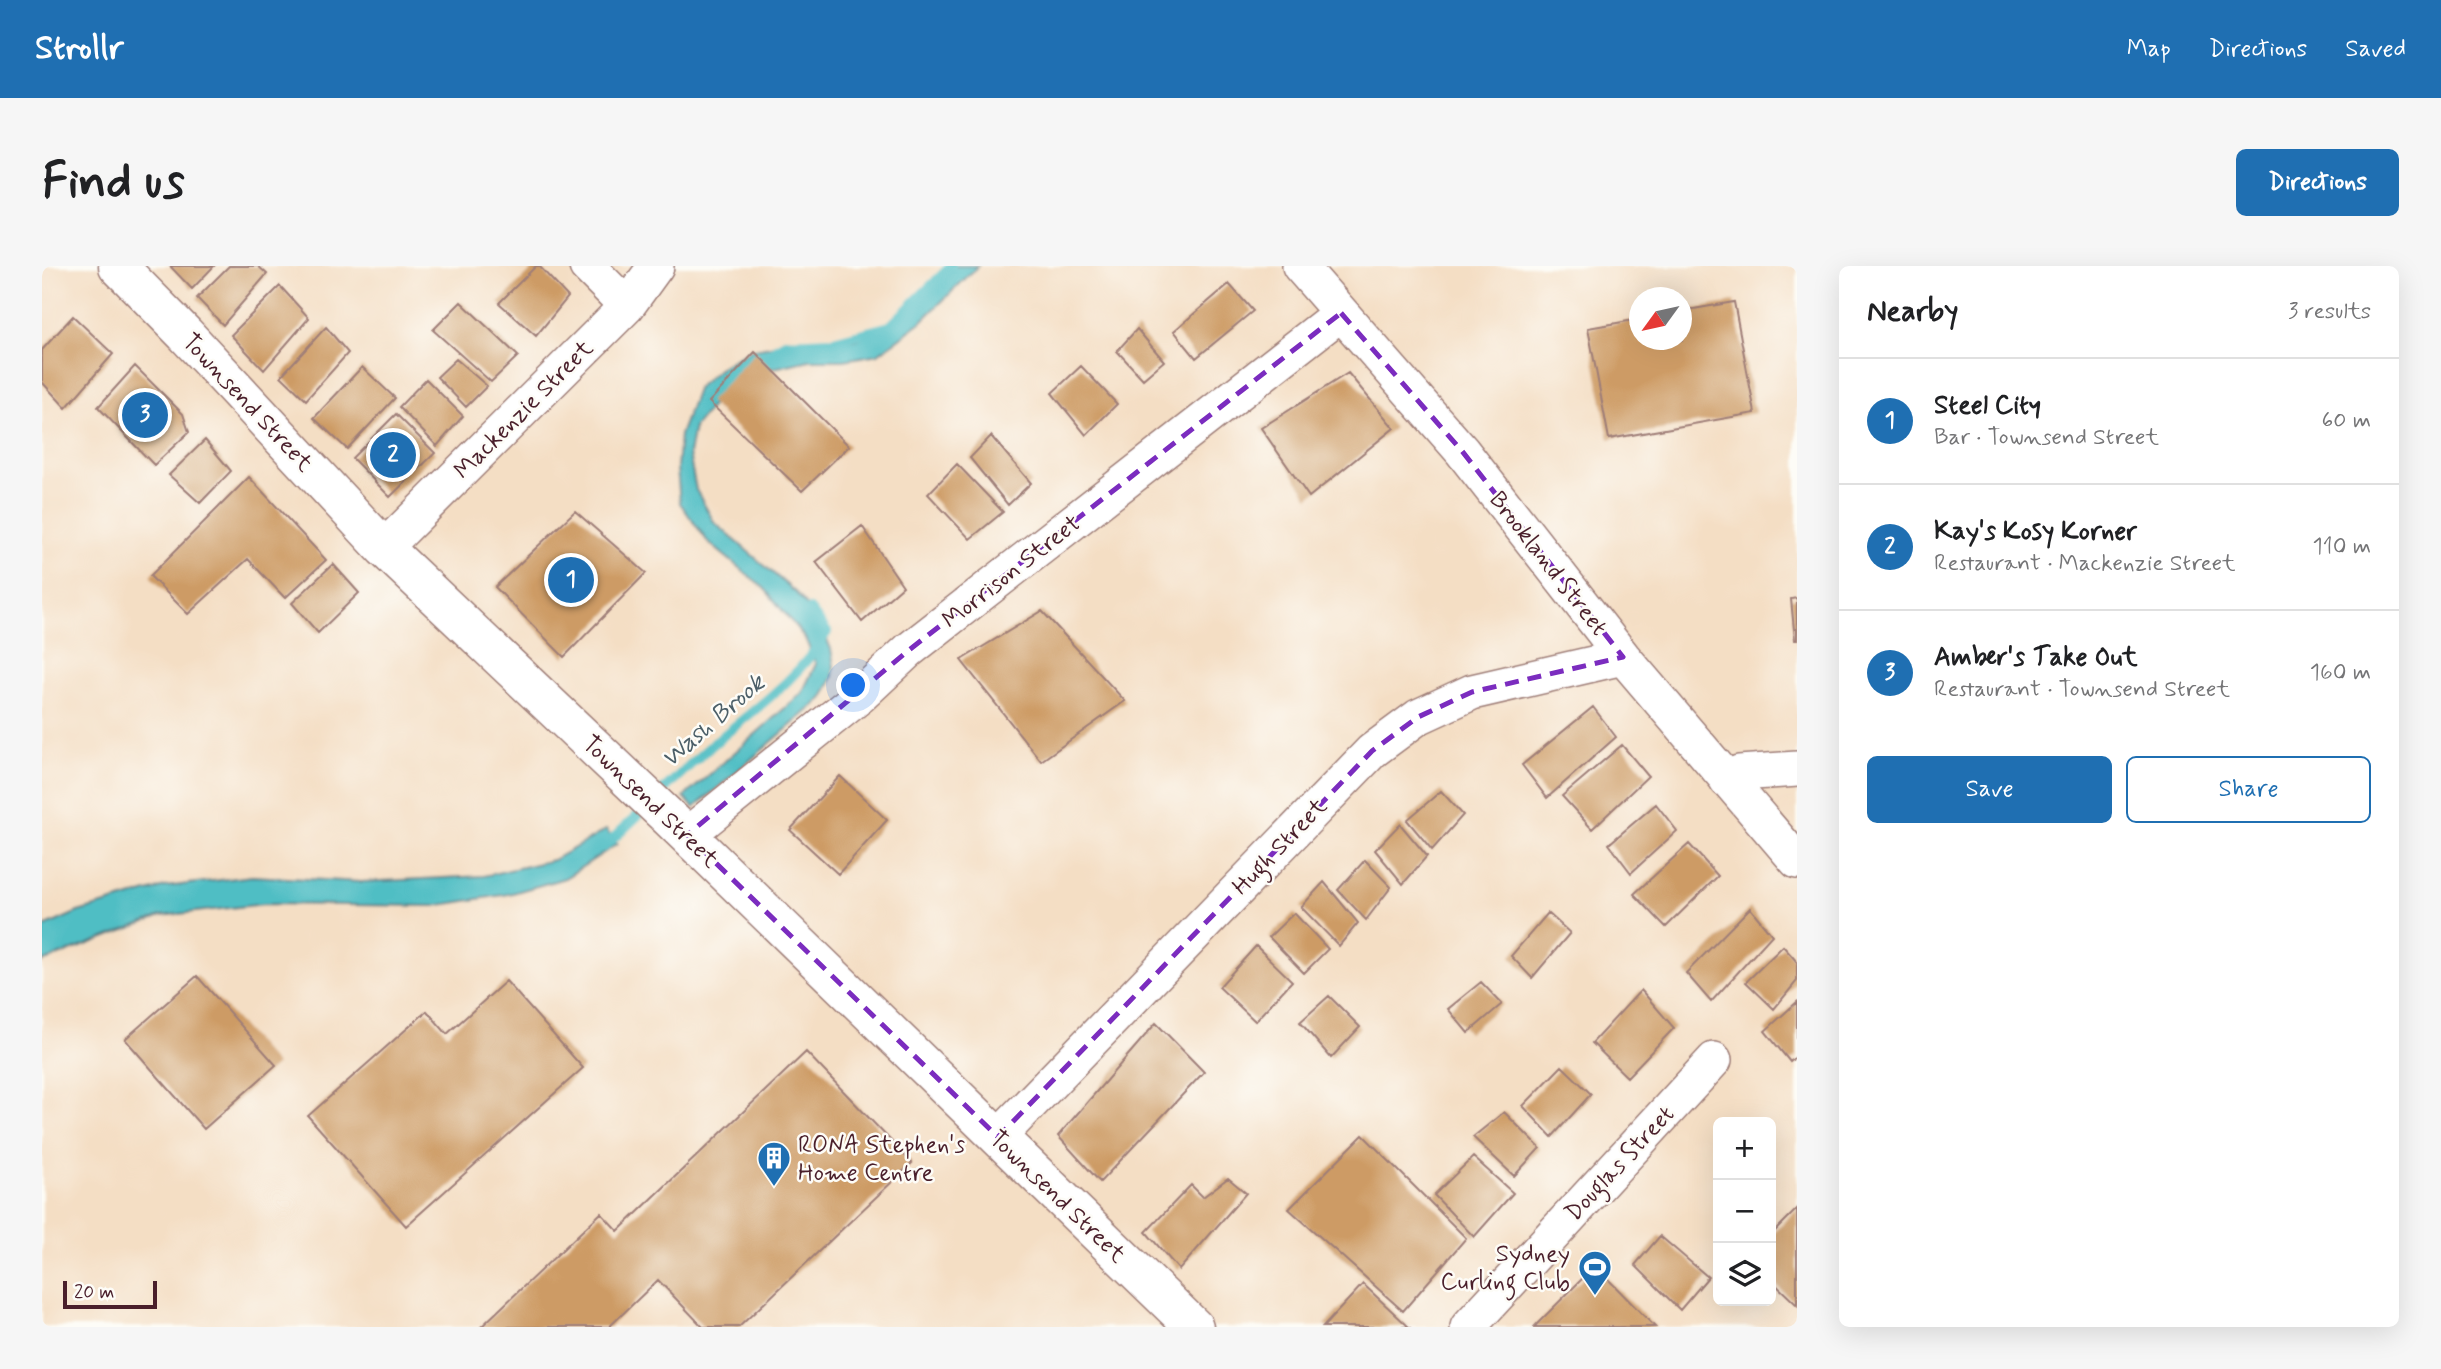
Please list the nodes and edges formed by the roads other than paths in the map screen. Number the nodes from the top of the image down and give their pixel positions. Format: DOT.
graph roads {
  1 [pos="118,266"];
  2 [pos="587,266"];
  3 [pos="656,266"];
  4 [pos="1300,266"];
  5 [pos="627,306"];
  6 [pos="1341,313"];
  7 [pos="384,548"];
  8 [pos="1623,657"];
  9 [pos="1797,769"];
  10 [pos="1727,780"];
  11 [pos="677,825"];
  12 [pos="1797,861"];
  13 [pos="1714,1060"];
  14 [pos="998,1137"];
  15 [pos="1194,1327"];
  16 [pos="1468,1327"];
  1 -- 7 [label="main road, Townsend Street"];
  2 -- 5 [label="street"];
  3 -- 5 [label="street, Mackenzie Street"];
  4 -- 6 [label="street, Brookland Street"];
  5 -- 7 [label="street, Mackenzie Street"];
  6 -- 8 [label="street, Brookland Street"];
  6 -- 11 [label="street, Morrison Street"];
  7 -- 11 [label="main road, Townsend Street"];
  8 -- 10 [label="street, Brookland Street"];
  8 -- 14 [label="street, Hugh Street"];
  9 -- 10 [label="street"];
  10 -- 12 [label="street, Brookland Street"];
  11 -- 14 [label="main road, Townsend Street"];
  13 -- 16 [label="street, Douglas Street"];
  14 -- 15 [label="main road, Townsend Street"];
}
